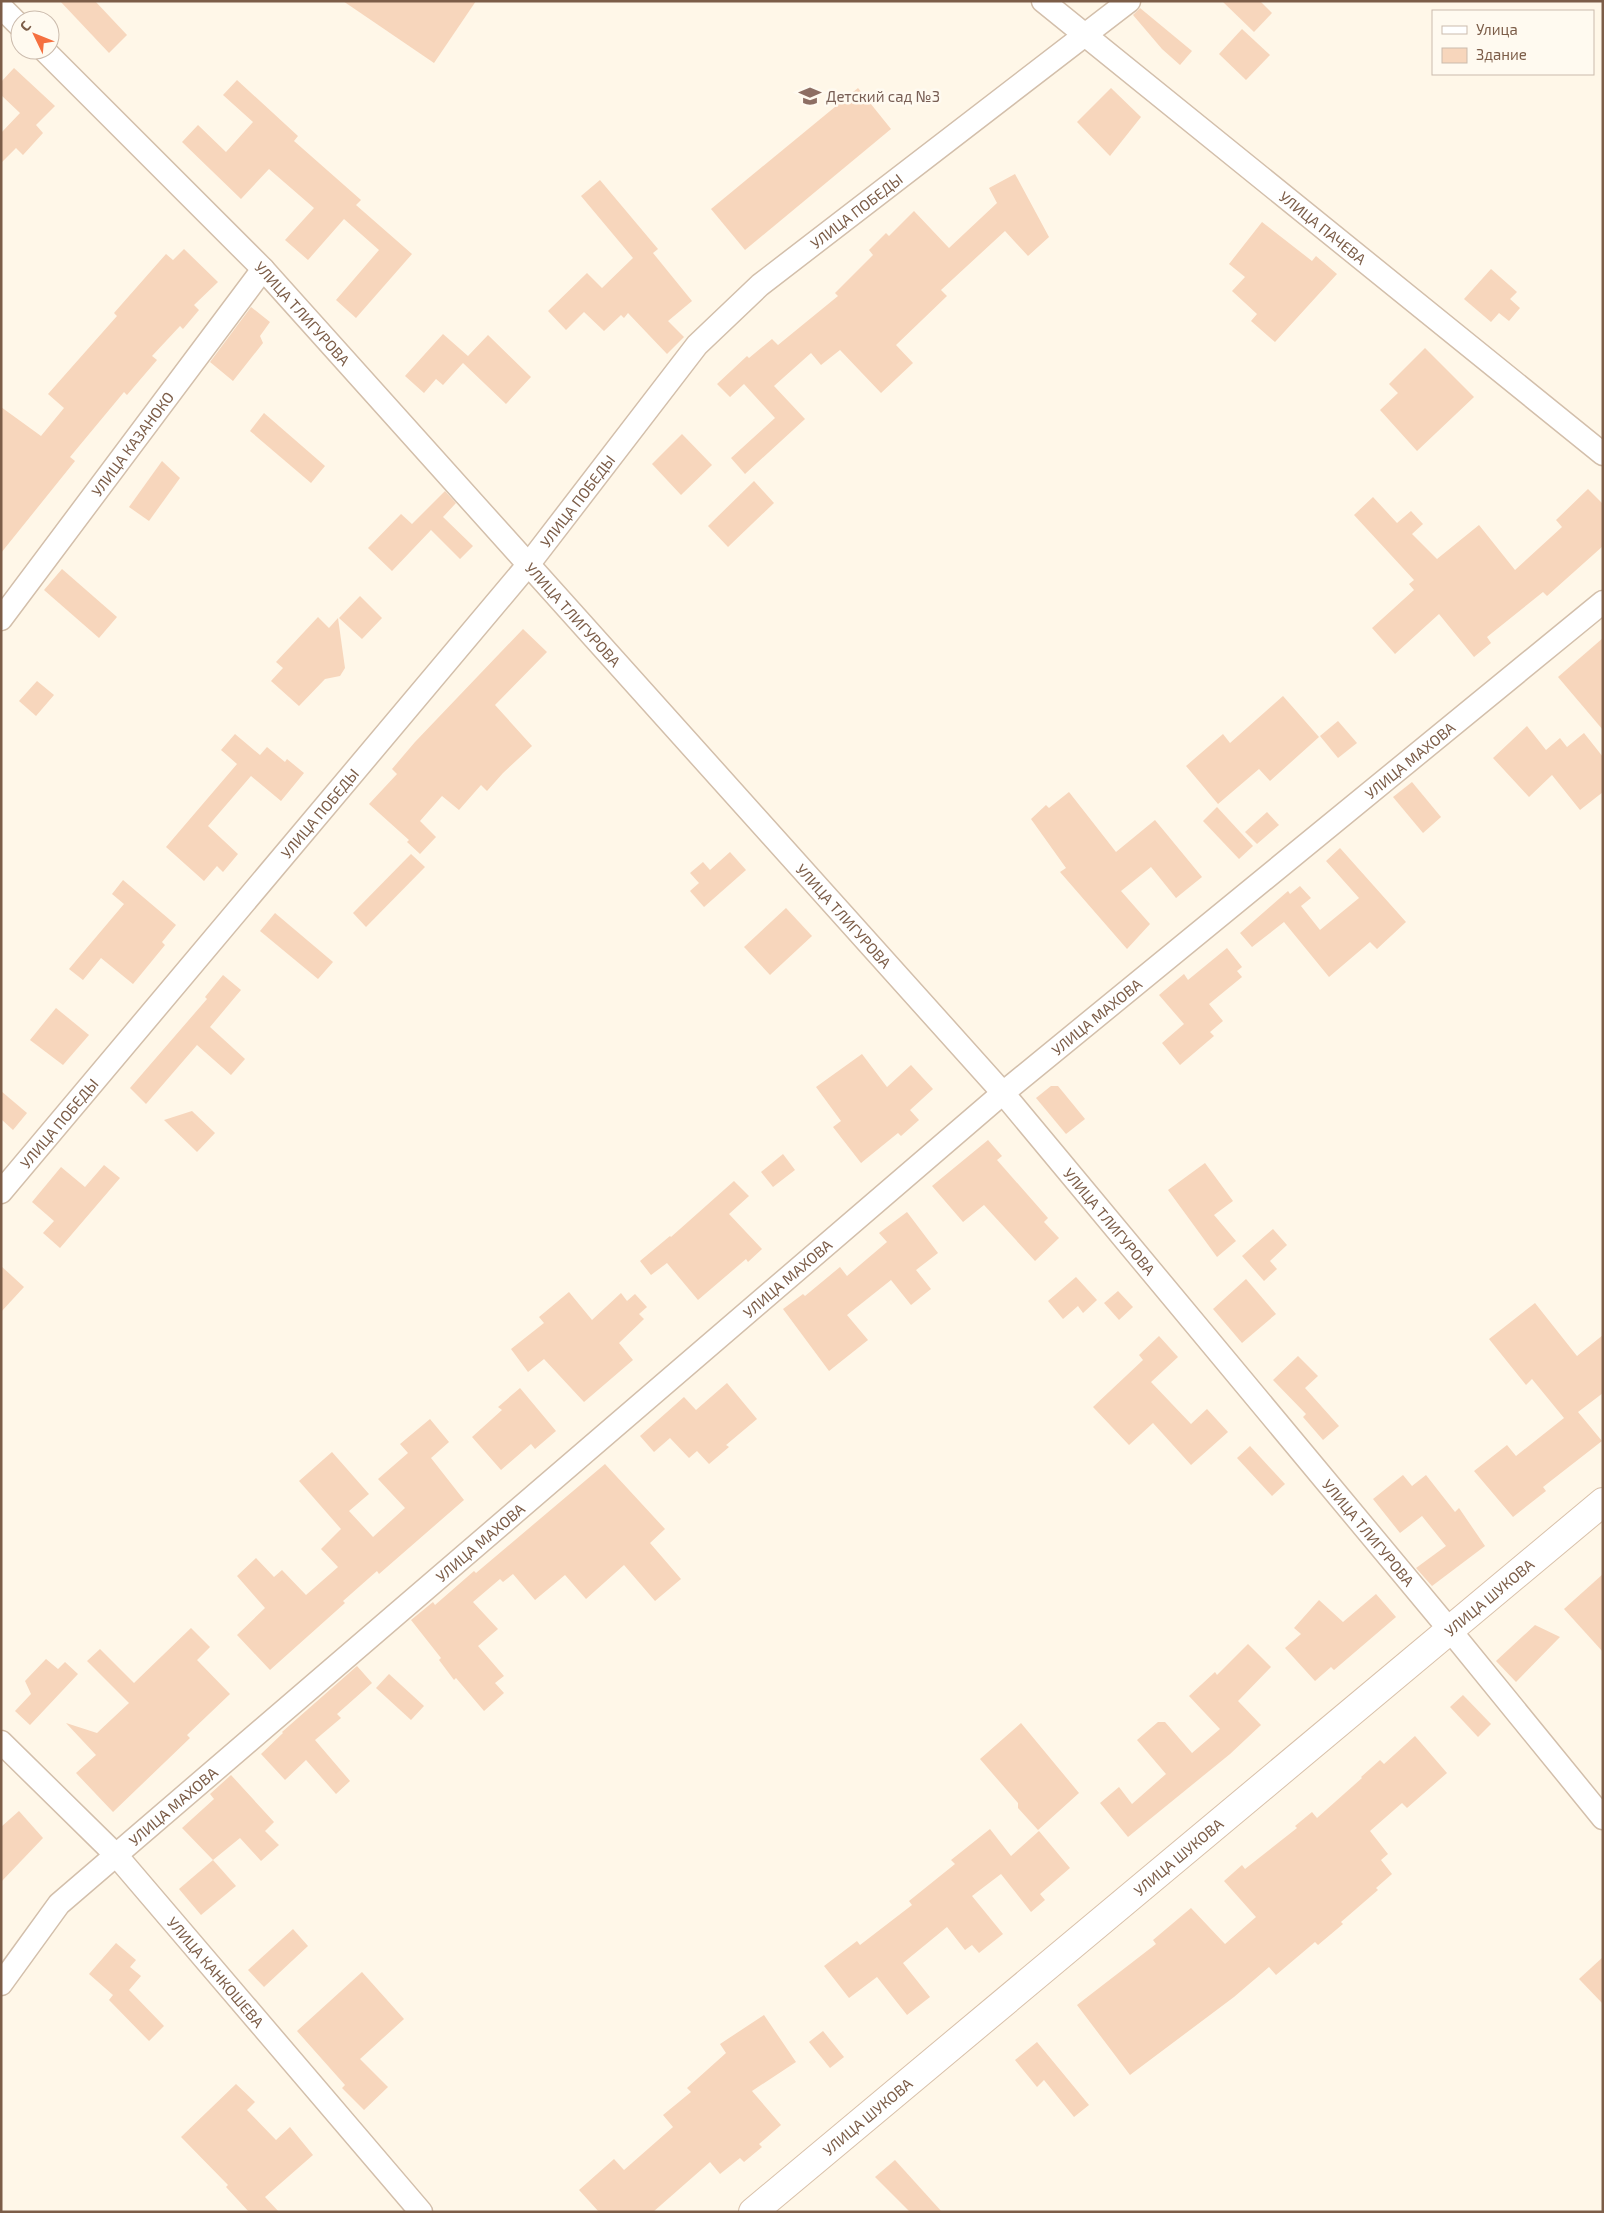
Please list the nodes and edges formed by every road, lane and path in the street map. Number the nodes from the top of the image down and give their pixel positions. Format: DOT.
graph roads {
  1 [pos="7,1"];
  2 [pos="1043,1"];
  3 [pos="1129,1"];
  4 [pos="1,7"];
  5 [pos="10,16"];
  6 [pos="1087,35"];
  7 [pos="54,60"];
  8 [pos="263,269"];
  9 [pos="1603,454"];
  10 [pos="528,565"];
  11 [pos="1603,602"];
  12 [pos="1,619"];
  13 [pos="1003,1093"];
  14 [pos="1,1192"];
  15 [pos="1603,1502"];
  16 [pos="1449,1629"];
  17 [pos="1,1742"];
  18 [pos="1603,1818"];
  19 [pos="116,1855"];
  20 [pos="1,1984"];
  21 [pos="420,2212"];
  22 [pos="753,2212"];
  1 -- 4 [label="street"];
  2 -- 6 [label="street, УЛИЦА ПАЧЕВА"];
  3 -- 6 [label="street, УЛИЦА ПОБЕДЫ"];
  4 -- 5 [label="street"];
  6 -- 9 [label="street, УЛИЦА ПАЧЕВА"];
  6 -- 10 [label="street, УЛИЦА ПОБЕДЫ"];
  7 -- 8 [label="street, УЛИЦА ТЛИГУРОВА"];
  8 -- 10 [label="street, УЛИЦА ТЛИГУРОВА"];
  8 -- 12 [label="street, УЛИЦА КАЗАНОКО"];
  10 -- 13 [label="street, УЛИЦА ТЛИГУРОВА"];
  10 -- 14 [label="street, УЛИЦА ПОБЕДЫ"];
  11 -- 13 [label="street, УЛИЦА МАХОВА"];
  13 -- 16 [label="street, УЛИЦА ТЛИГУРОВА"];
  13 -- 19 [label="street, УЛИЦА МАХОВА"];
  15 -- 16 [label="main road, УЛИЦА ШУКОВА"];
  16 -- 18 [label="street, УЛИЦА ТЛИГУРОВА"];
  16 -- 22 [label="main road, УЛИЦА ШУКОВА"];
  17 -- 19 [label="street, УЛИЦА КАНКОШЕВА"];
  19 -- 20 [label="street, УЛИЦА МАХОВА"];
  19 -- 21 [label="street, УЛИЦА КАНКОШЕВА"];
}
